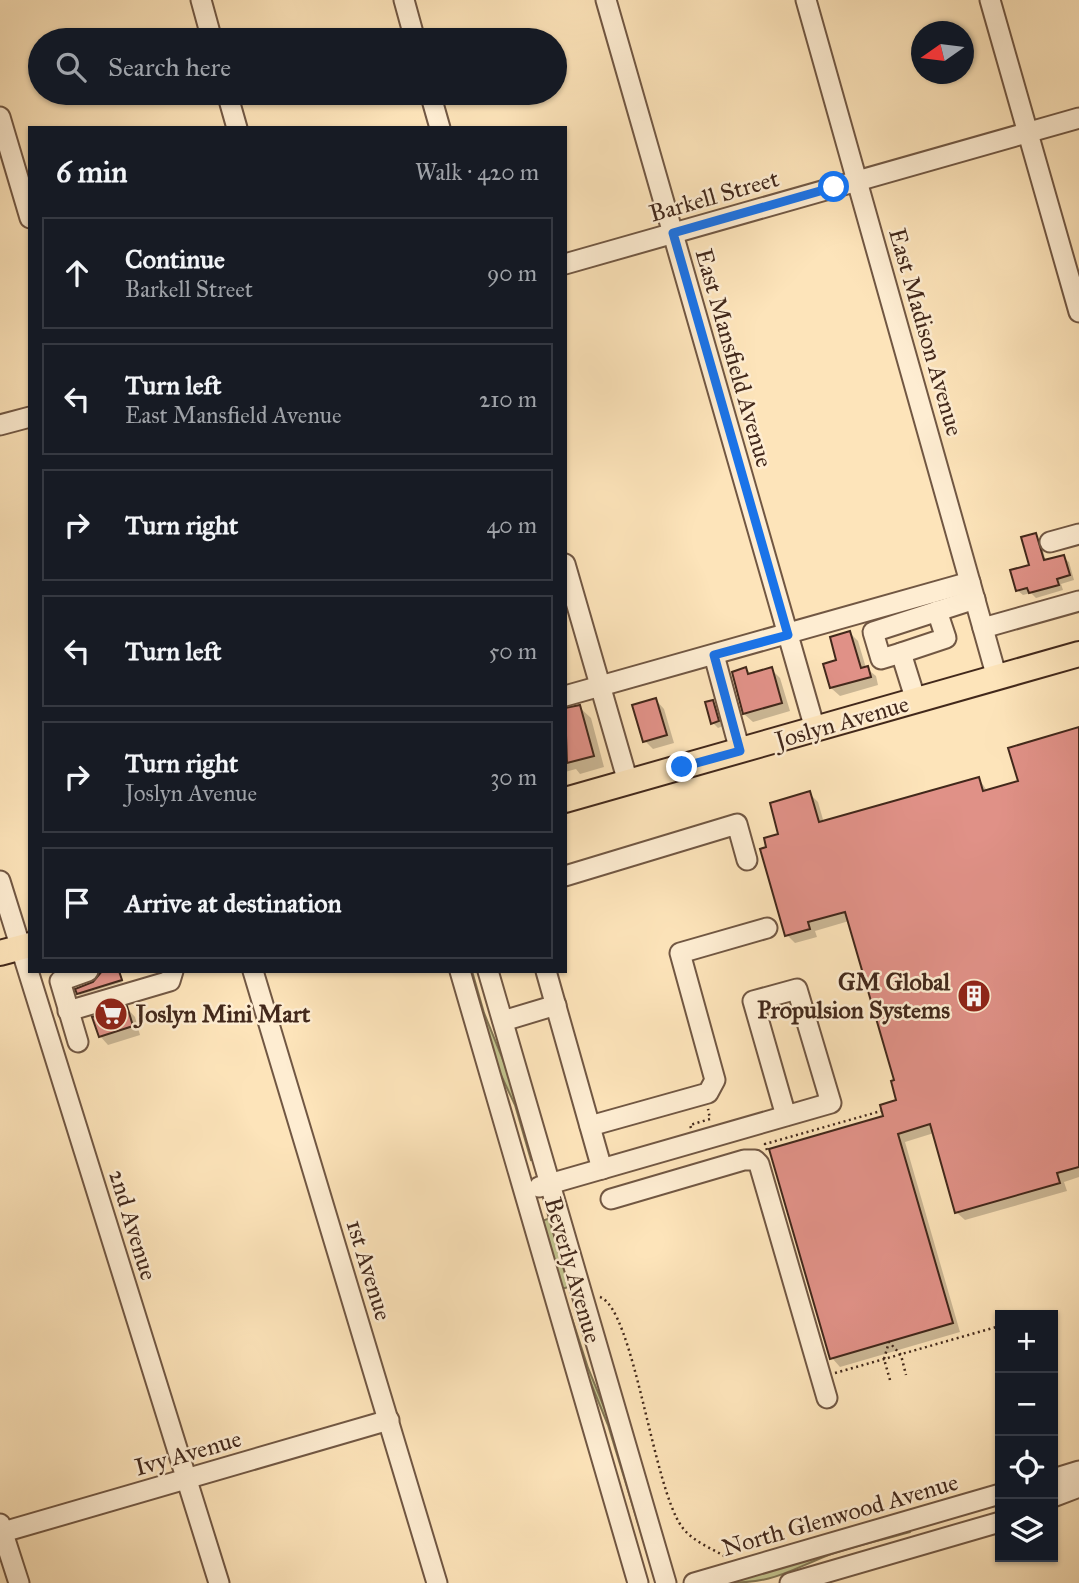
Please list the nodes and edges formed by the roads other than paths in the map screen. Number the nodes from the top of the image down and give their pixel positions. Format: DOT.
graph roads {
  1 [pos="201,0"];
  2 [pos="404,0"];
  3 [pos="606,0"];
  4 [pos="806,0"];
  5 [pos="990,0"];
  6 [pos="209,28"];
  7 [pos="412,28"];
  8 [pos="230,105"];
  9 [pos="433,105"];
  10 [pos="0,117"];
  11 [pos="1079,118"];
  12 [pos="236,126"];
  13 [pos="439,126"];
  14 [pos="1028,132"];
  15 [pos="857,181"];
  16 [pos="28,211"];
  17 [pos="673,233"];
  18 [pos="567,263"];
  19 [pos="1079,312"];
  20 [pos="28,418"];
  21 [pos="0,425"];
  22 [pos="1079,534"];
  23 [pos="1049,542"];
  24 [pos="567,571"];
  25 [pos="972,590"];
  26 [pos="1079,601"];
  27 [pos="937,611"];
  28 [pos="983,628"];
  29 [pos="788,635"];
  30 [pos="901,653"];
  31 [pos="1079,654"];
  32 [pos="714,655"];
  33 [pos="997,678"];
  34 [pos="600,687"];
  35 [pos="567,695"];
  36 [pos="916,701"];
  37 [pos="815,729"];
  38 [pos="740,751"];
  39 [pos="628,782"];
  40 [pos="567,799"];
  41 [pos="747,860"];
  42 [pos="567,875"];
  43 [pos="0,881"];
  44 [pos="767,928"];
  45 [pos="17,948"];
  46 [pos="83,973"];
  47 [pos="172,973"];
  48 [pos="254,973"];
  49 [pos="461,973"];
  50 [pos="489,973"];
  51 [pos="547,973"];
  52 [pos="556,1005"];
  53 [pos="67,1008"];
  54 [pos="41,1012"];
  55 [pos="503,1021"];
  56 [pos="78,1042"];
  57 [pos="786,1116"];
  58 [pos="590,1126"];
  59 [pos="602,1169"];
  60 [pos="550,1184"];
  61 [pos="524,1191"];
  62 [pos="611,1199"];
  63 [pos="556,1301"];
  64 [pos="827,1398"];
  65 [pos="388,1420"];
  66 [pos="621,1425"];
  67 [pos="1079,1471"];
  68 [pos="1058,1477"];
  69 [pos="187,1479"];
  70 [pos="1079,1488"];
  71 [pos="995,1495"];
  72 [pos="1058,1495"];
  73 [pos="1079,1499"];
  74 [pos="1058,1505"];
  75 [pos="995,1523"];
  76 [pos="1,1530"];
  77 [pos="19,1583"];
  78 [pos="219,1583"];
  79 [pos="437,1583"];
  80 [pos="638,1583"];
  81 [pos="666,1583"];
  82 [pos="694,1583"];
  83 [pos="790,1583"];
  1 -- 6 [label="street"];
  2 -- 7 [label="street"];
  3 -- 17 [label="street, East Mansfield Avenue"];
  4 -- 15 [label="street, East Madison Avenue"];
  5 -- 14 [label="street"];
  8 -- 12 [label="street"];
  9 -- 13 [label="street"];
  10 -- 16 [label="street"];
  11 -- 14 [label="street, Barkell Street"];
  14 -- 15 [label="street, Barkell Street"];
  14 -- 19 [label="street"];
  15 -- 17 [label="street, Barkell Street"];
  15 -- 25 [label="street, East Madison Avenue"];
  17 -- 18 [label="street, Barkell Street"];
  17 -- 29 [label="street, East Mansfield Avenue"];
  20 -- 21 [label="street"];
  22 -- 23 [label="street"];
  24 -- 34 [label="street"];
  25 -- 27 [label="street"];
  25 -- 28 [label="street, East Madison Avenue"];
  25 -- 29 [label="street"];
  26 -- 28 [label="street"];
  27 -- 30 [label="street"];
  27 -- 30 [label="street"];
  28 -- 33 [label="street, East Madison Avenue"];
  29 -- 32 [label="street"];
  29 -- 37 [label="street, East Mansfield Avenue"];
  30 -- 36 [label="street"];
  31 -- 33 [label="main road, Joslyn Avenue"];
  32 -- 34 [label="street"];
  32 -- 38 [label="street"];
  33 -- 36 [label="main road, Joslyn Avenue"];
  34 -- 35 [label="street"];
  34 -- 39 [label="street"];
  36 -- 37 [label="main road, Joslyn Avenue"];
  37 -- 38 [label="main road, Joslyn Avenue"];
  38 -- 39 [label="main road, Joslyn Avenue"];
  39 -- 40 [label="main road, Joslyn Avenue"];
  41 -- 42 [label="street"];
  43 -- 45 [label="street, 2nd Avenue"];
  44 -- 58 [label="street"];
  45 -- 54 [label="street, 2nd Avenue"];
  46 -- 53 [label="street"];
  47 -- 53 [label="street"];
  48 -- 65 [label="street, 1st Avenue"];
  49 -- 61 [label="street, Beverly Avenue"];
  50 -- 55 [label="street, Beverly Avenue"];
  51 -- 52 [label="street"];
  52 -- 55 [label="street"];
  52 -- 58 [label="street"];
  53 -- 54 [label="street"];
  53 -- 56 [label="street"];
  54 -- 69 [label="street, 2nd Avenue"];
  55 -- 60 [label="street, Beverly Avenue"];
  57 -- 57 [label="street"];
  57 -- 59 [label="street"];
  58 -- 59 [label="street"];
  59 -- 60 [label="street"];
  60 -- 61 [label="street"];
  60 -- 66 [label="street, Beverly Avenue"];
  61 -- 63 [label="street, Beverly Avenue"];
  62 -- 64 [label="street"];
  63 -- 66 [label="street"];
  63 -- 80 [label="street, Beverly Avenue"];
  65 -- 69 [label="street, Ivy Avenue"];
  65 -- 79 [label="street, 1st Avenue"];
  66 -- 81 [label="street, Beverly Avenue"];
  67 -- 68 [label="street"];
  69 -- 76 [label="street, Ivy Avenue"];
  69 -- 78 [label="street, 2nd Avenue"];
  70 -- 72 [label="street"];
  71 -- 82 [label="street, North Glenwood Avenue"];
  73 -- 74 [label="street"];
  75 -- 83 [label="street, North Glenwood Avenue"];
  76 -- 77 [label="street"];
}
